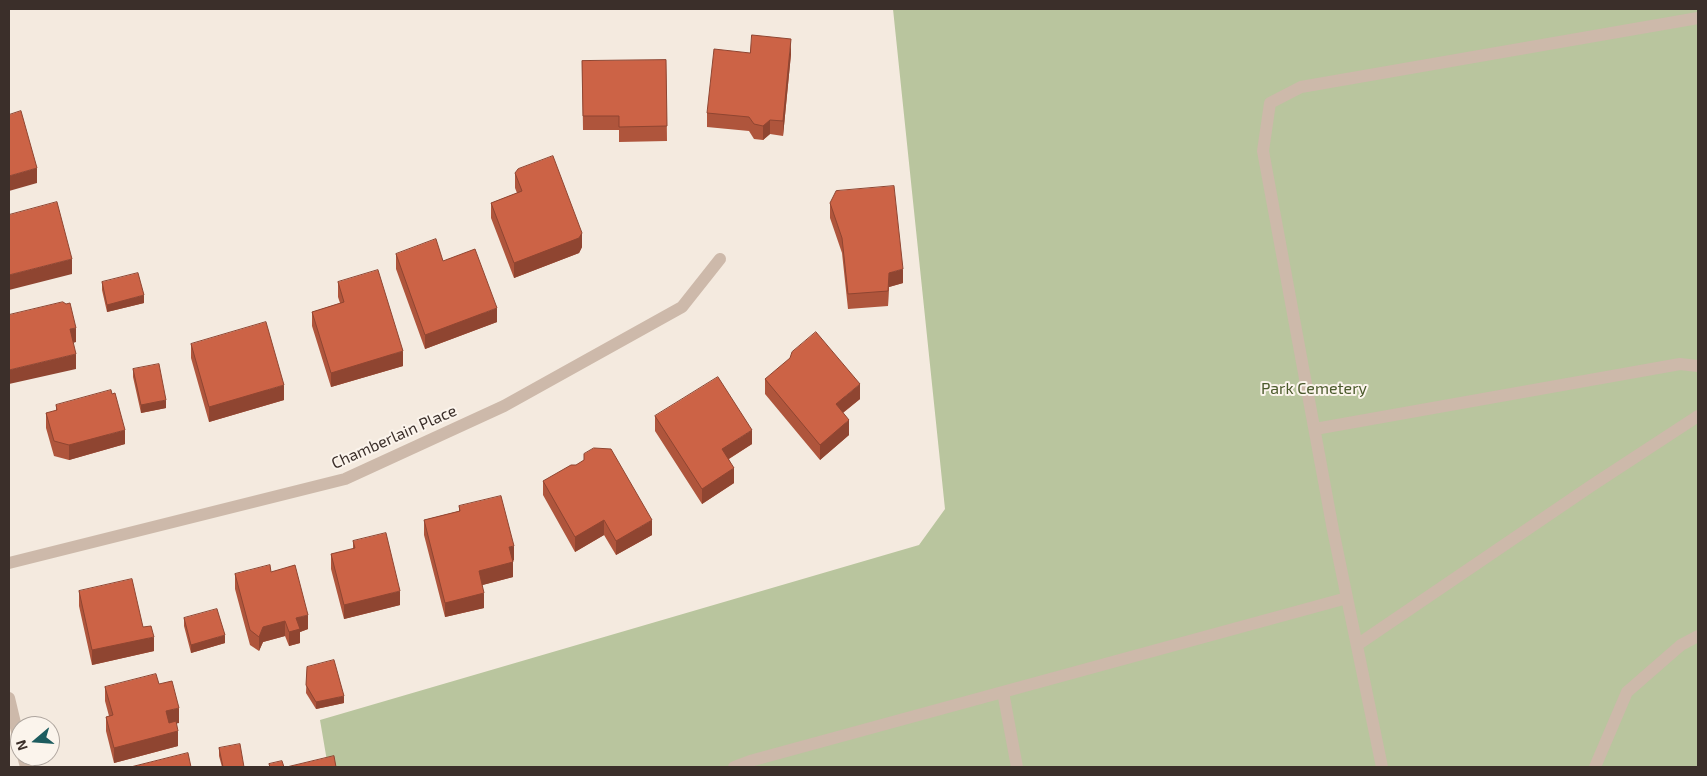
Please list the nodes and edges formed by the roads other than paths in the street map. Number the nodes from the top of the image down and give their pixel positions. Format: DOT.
graph roads {
  1 [pos="1698,18"];
  2 [pos="720,259"];
  3 [pos="1698,366"];
  4 [pos="1698,416"];
  5 [pos="1315,429"];
  6 [pos="9,563"];
  7 [pos="1347,598"];
  8 [pos="1698,636"];
  9 [pos="1357,645"];
  10 [pos="1003,692"];
  11 [pos="9,698"];
  12 [pos="13,716"];
  13 [pos="734,767"];
  14 [pos="1017,767"];
  15 [pos="1382,767"];
  16 [pos="1595,767"];
  1 -- 5 [label="street"];
  2 -- 6 [label="street, Chamberlain Place"];
  3 -- 5 [label="street"];
  4 -- 9 [label="street"];
  5 -- 7 [label="street"];
  7 -- 9 [label="street"];
  7 -- 10 [label="street"];
  8 -- 16 [label="street"];
  9 -- 15 [label="street"];
  10 -- 13 [label="street"];
  10 -- 14 [label="street"];
  11 -- 12 [label="street"];
}
